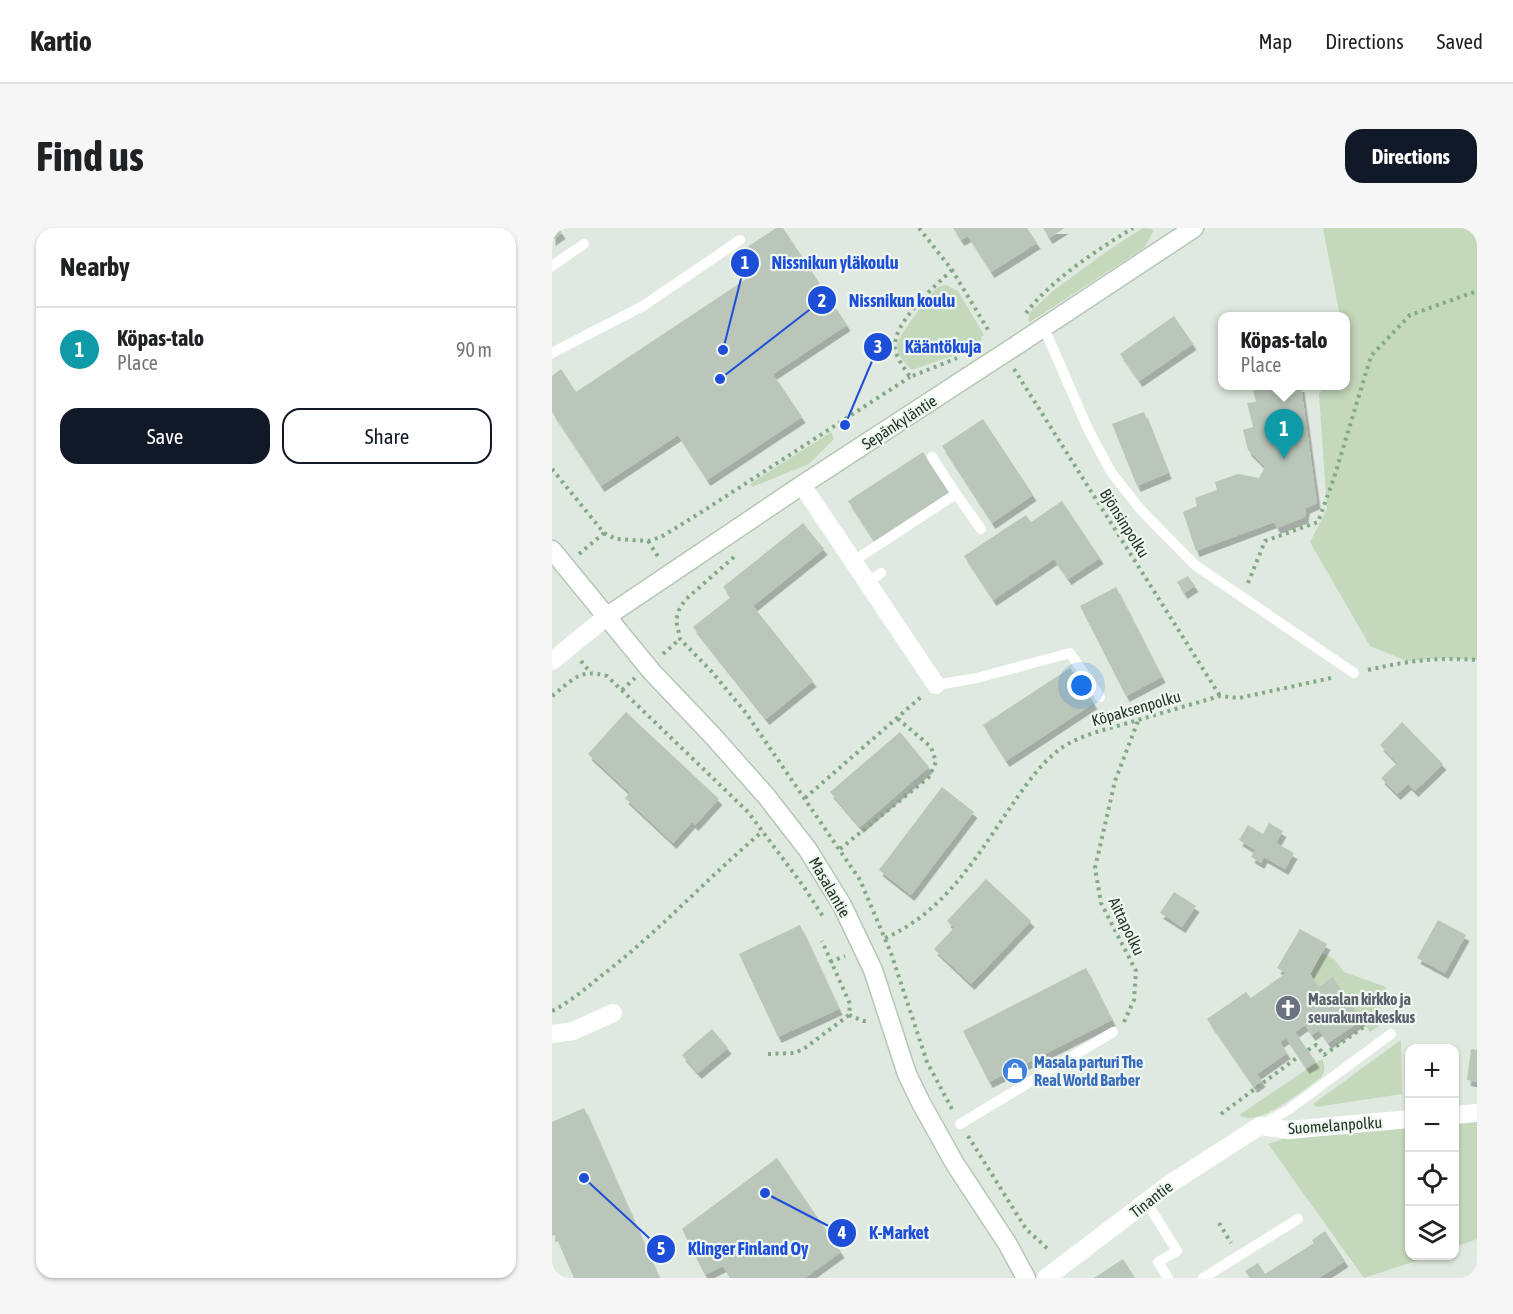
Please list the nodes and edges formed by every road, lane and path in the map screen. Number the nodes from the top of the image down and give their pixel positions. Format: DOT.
graph roads {
  1 [pos="919,228"];
  2 [pos="1133,228"];
  3 [pos="1187,230"];
  4 [pos="740,240"];
  5 [pos="584,244"];
  6 [pos="552,266"];
  7 [pos="952,270"];
  8 [pos="1477,291"];
  9 [pos="1024,316"];
  10 [pos="1044,328"];
  11 [pos="990,333"];
  12 [pos="552,353"];
  13 [pos="962,356"];
  14 [pos="1010,363"];
  15 [pos="910,377"];
  16 [pos="932,457"];
  17 [pos="552,469"];
  18 [pos="802,485"];
  19 [pos="956,494"];
  20 [pos="981,529"];
  21 [pos="552,550"];
  22 [pos="852,562"];
  23 [pos="1242,598"];
  24 [pos="685,600"];
  25 [pos="606,617"];
  26 [pos="1477,660"];
  27 [pos="552,661"];
  28 [pos="1354,673"];
  29 [pos="936,685"];
  30 [pos="552,696"];
  31 [pos="1220,696"];
  32 [pos="1100,697"];
  33 [pos="897,718"];
  34 [pos="1138,720"];
  35 [pos="805,798"];
  36 [pos="763,831"];
  37 [pos="840,849"];
  38 [pos="829,926"];
  39 [pos="885,938"];
  40 [pos="822,941"];
  41 [pos="840,946"];
  42 [pos="891,952"];
  43 [pos="841,958"];
  44 [pos="830,962"];
  45 [pos="849,965"];
  46 [pos="866,1010"];
  47 [pos="552,1011"];
  48 [pos="613,1013"];
  49 [pos="849,1015"];
  50 [pos="863,1021"];
  51 [pos="1365,1026"];
  52 [pos="873,1031"];
  53 [pos="1113,1032"];
  54 [pos="552,1034"];
  55 [pos="1391,1034"];
  56 [pos="1308,1050"];
  57 [pos="768,1054"];
  58 [pos="1324,1056"];
  59 [pos="1298,1057"];
  60 [pos="1338,1073"];
  61 [pos="1477,1113"];
  62 [pos="1221,1114"];
  63 [pos="1459,1115"];
  64 [pos="1405,1119"];
  65 [pos="960,1124"];
  66 [pos="1260,1126"];
  67 [pos="1147,1203"];
  68 [pos="1298,1219"];
  69 [pos="1219,1223"];
  70 [pos="1238,1256"];
  71 [pos="1026,1278"];
  72 [pos="1046,1278"];
  73 [pos="1168,1278"];
  74 [pos="1203,1278"];
  1 -- 7 [label="path"];
  2 -- 9 [label="path"];
  3 -- 10 [label="street, Sepänkyläntie"];
  4 -- 12 [label="lane"];
  5 -- 6 [label="lane"];
  7 -- 11 [label="path"];
  7 -- 15 [label="path"];
  8 -- 23 [label="path"];
  10 -- 18 [label="street, Sepänkyläntie, bridge"];
  10 -- 23 [label="lane"];
  13 -- 15 [label="path"];
  14 -- 31 [label="path, Bjönsinpolku"];
  15 -- 17 [label="path"];
  16 -- 19 [label="lane"];
  18 -- 22 [label="street"];
  18 -- 25 [label="street, Sepänkyläntie"];
  19 -- 20 [label="lane"];
  19 -- 22 [label="lane"];
  21 -- 25 [label="street, Masalantie"];
  22 -- 29 [label="street"];
  23 -- 28 [label="lane"];
  24 -- 35 [label="path"];
  25 -- 27 [label="street, Sepänkyläntie"];
  25 -- 71 [label="street, Masalantie"];
  26 -- 28 [label="path, Köpaksenpolku"];
  28 -- 31 [label="path, Köpaksenpolku"];
  29 -- 32 [label="lane"];
  29 -- 33 [label="path"];
  30 -- 36 [label="path"];
  31 -- 34 [label="path, Köpaksenpolku"];
  33 -- 35 [label="path"];
  33 -- 37 [label="path"];
  34 -- 39 [label="path, Köpaksenpolku"];
  34 -- 53 [label="path, Aittapolku"];
  35 -- 37 [label="path"];
  36 -- 38 [label="path"];
  36 -- 47 [label="path"];
  37 -- 39 [label="path"];
  39 -- 42 [label="path"];
  40 -- 44 [label="path"];
  41 -- 45 [label="path"];
  43 -- 44 [label="path"];
  44 -- 49 [label="path"];
  46 -- 52 [label="path"];
  48 -- 54 [label="street"];
  49 -- 50 [label="path"];
  49 -- 57 [label="path"];
  51 -- 58 [label="path"];
  53 -- 65 [label="lane"];
  55 -- 60 [label="lane"];
  56 -- 58 [label="path"];
  58 -- 60 [label="path"];
  59 -- 62 [label="path"];
  60 -- 66 [label="lane"];
  61 -- 63 [label="street"];
  64 -- 66 [label="street, Suomelanpolku"];
  66 -- 67 [label="street, Tinantie"];
  67 -- 72 [label="street, Tinantie"];
  67 -- 73 [label="lane"];
  68 -- 70 [label="lane"];
  69 -- 70 [label="path"];
  70 -- 74 [label="lane"];
}
